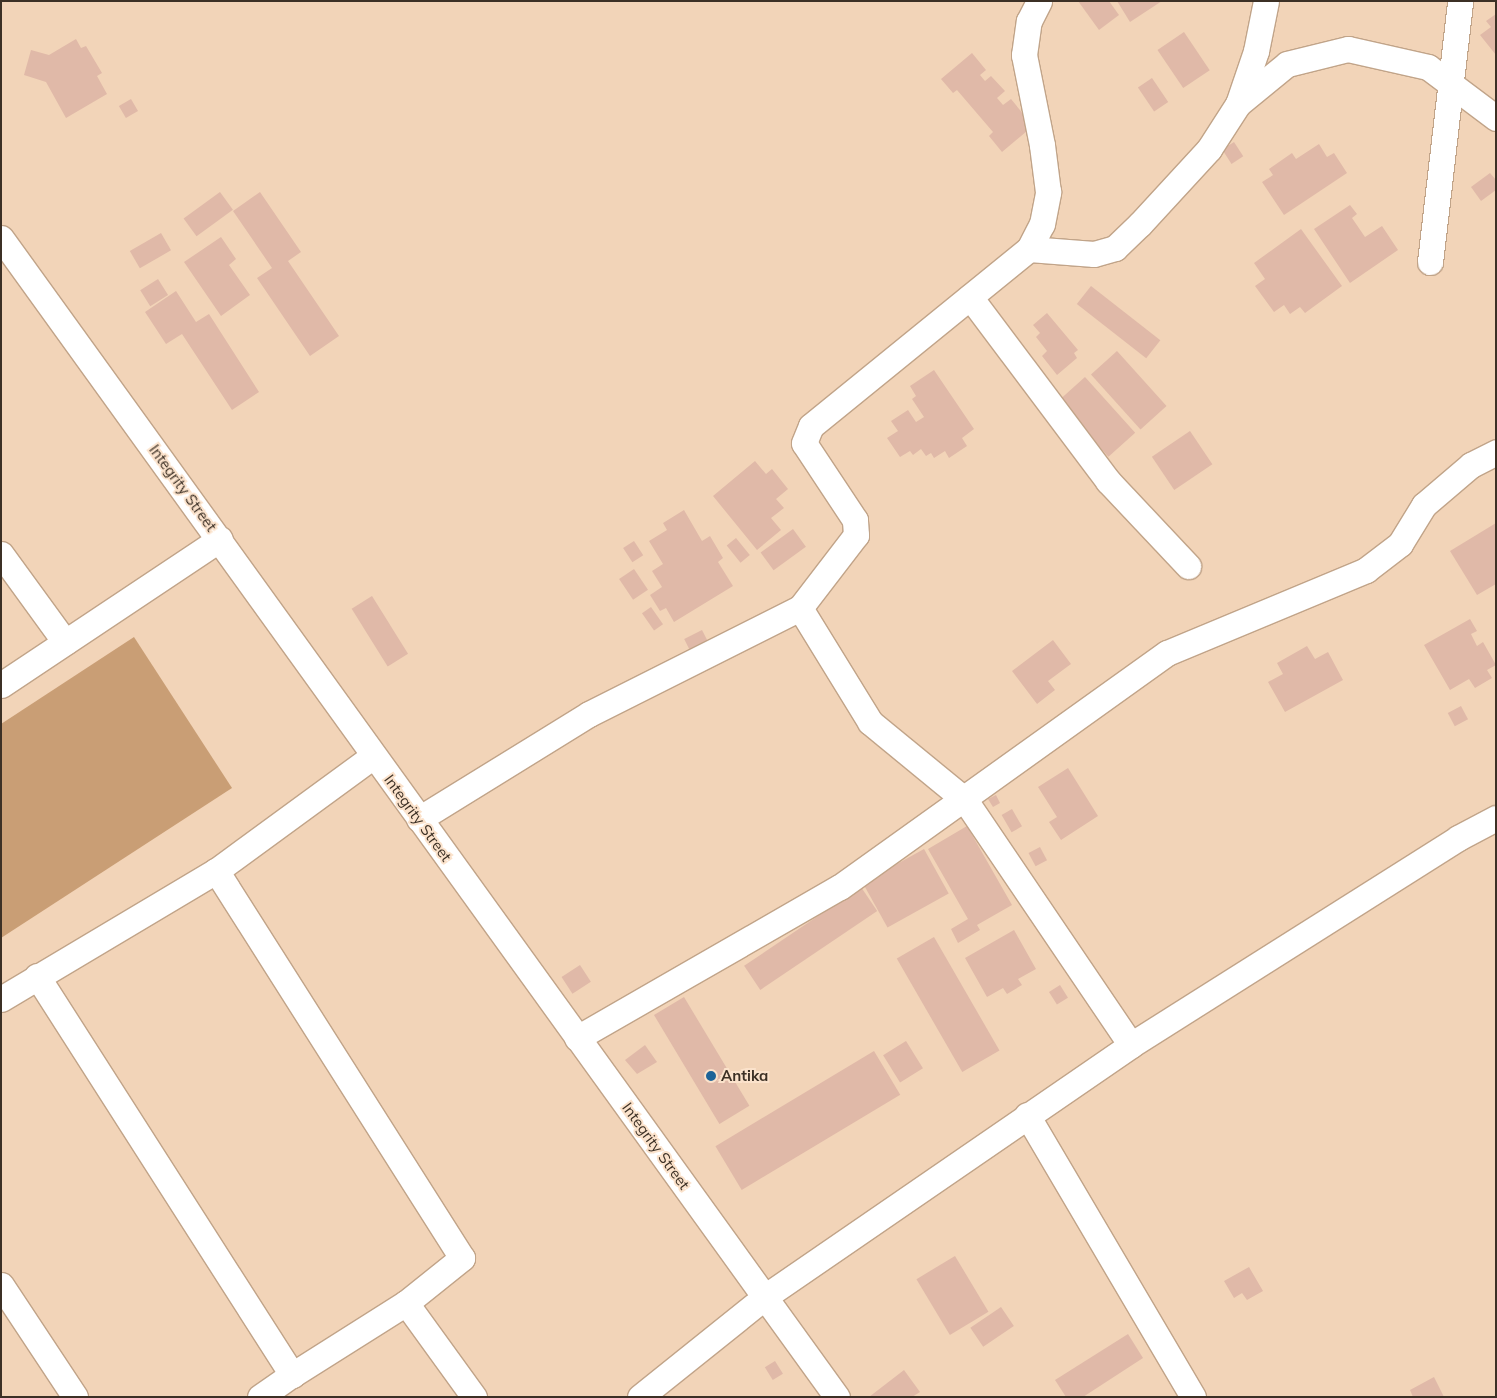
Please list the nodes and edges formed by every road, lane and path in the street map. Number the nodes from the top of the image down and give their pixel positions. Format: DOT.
graph roads {
  1 [pos="1039,1"];
  2 [pos="1266,1"];
  3 [pos="1460,1"];
  4 [pos="1451,86"];
  5 [pos="1238,104"];
  6 [pos="1496,118"];
  7 [pos="1,238"];
  8 [pos="1029,249"];
  9 [pos="1430,262"];
  10 [pos="970,297"];
  11 [pos="1496,452"];
  12 [pos="220,539"];
  13 [pos="1,554"];
  14 [pos="1188,566"];
  15 [pos="800,608"];
  16 [pos="65,642"];
  17 [pos="1,685"];
  18 [pos="373,756"];
  19 [pos="965,800"];
  20 [pos="1496,818"];
  21 [pos="419,819"];
  22 [pos="216,871"];
  23 [pos="37,976"];
  24 [pos="1,999"];
  25 [pos="577,1038"];
  26 [pos="1131,1045"];
  27 [pos="1027,1115"];
  28 [pos="3,1293"];
  29 [pos="766,1296"];
  30 [pos="406,1303"];
  31 [pos="292,1375"];
  32 [pos="75,1397"];
  33 [pos="260,1397"];
  34 [pos="474,1397"];
  35 [pos="640,1397"];
  36 [pos="837,1397"];
  37 [pos="1193,1397"];
  1 -- 8 [label="street"];
  2 -- 5 [label="street"];
  3 -- 4 [label="street"];
  4 -- 5 [label="street"];
  4 -- 6 [label="street"];
  4 -- 9 [label="street"];
  5 -- 8 [label="street"];
  7 -- 12 [label="street, Integrity Street"];
  8 -- 10 [label="street"];
  10 -- 14 [label="street"];
  10 -- 15 [label="street"];
  11 -- 19 [label="street"];
  12 -- 16 [label="street"];
  12 -- 18 [label="street, Integrity Street"];
  13 -- 16 [label="street"];
  15 -- 19 [label="street"];
  15 -- 21 [label="street"];
  16 -- 17 [label="street"];
  18 -- 21 [label="street, Integrity Street"];
  18 -- 22 [label="street"];
  19 -- 25 [label="street"];
  19 -- 26 [label="street"];
  20 -- 26 [label="street"];
  21 -- 25 [label="street, Integrity Street"];
  22 -- 23 [label="street"];
  22 -- 30 [label="street"];
  23 -- 24 [label="street"];
  23 -- 31 [label="street"];
  25 -- 29 [label="street, Integrity Street"];
  26 -- 27 [label="street"];
  27 -- 29 [label="street"];
  27 -- 37 [label="street"];
  28 -- 32 [label="street"];
  29 -- 35 [label="street"];
  29 -- 36 [label="street, Integrity Street"];
  30 -- 31 [label="street"];
  30 -- 34 [label="street"];
  31 -- 33 [label="street"];
}
